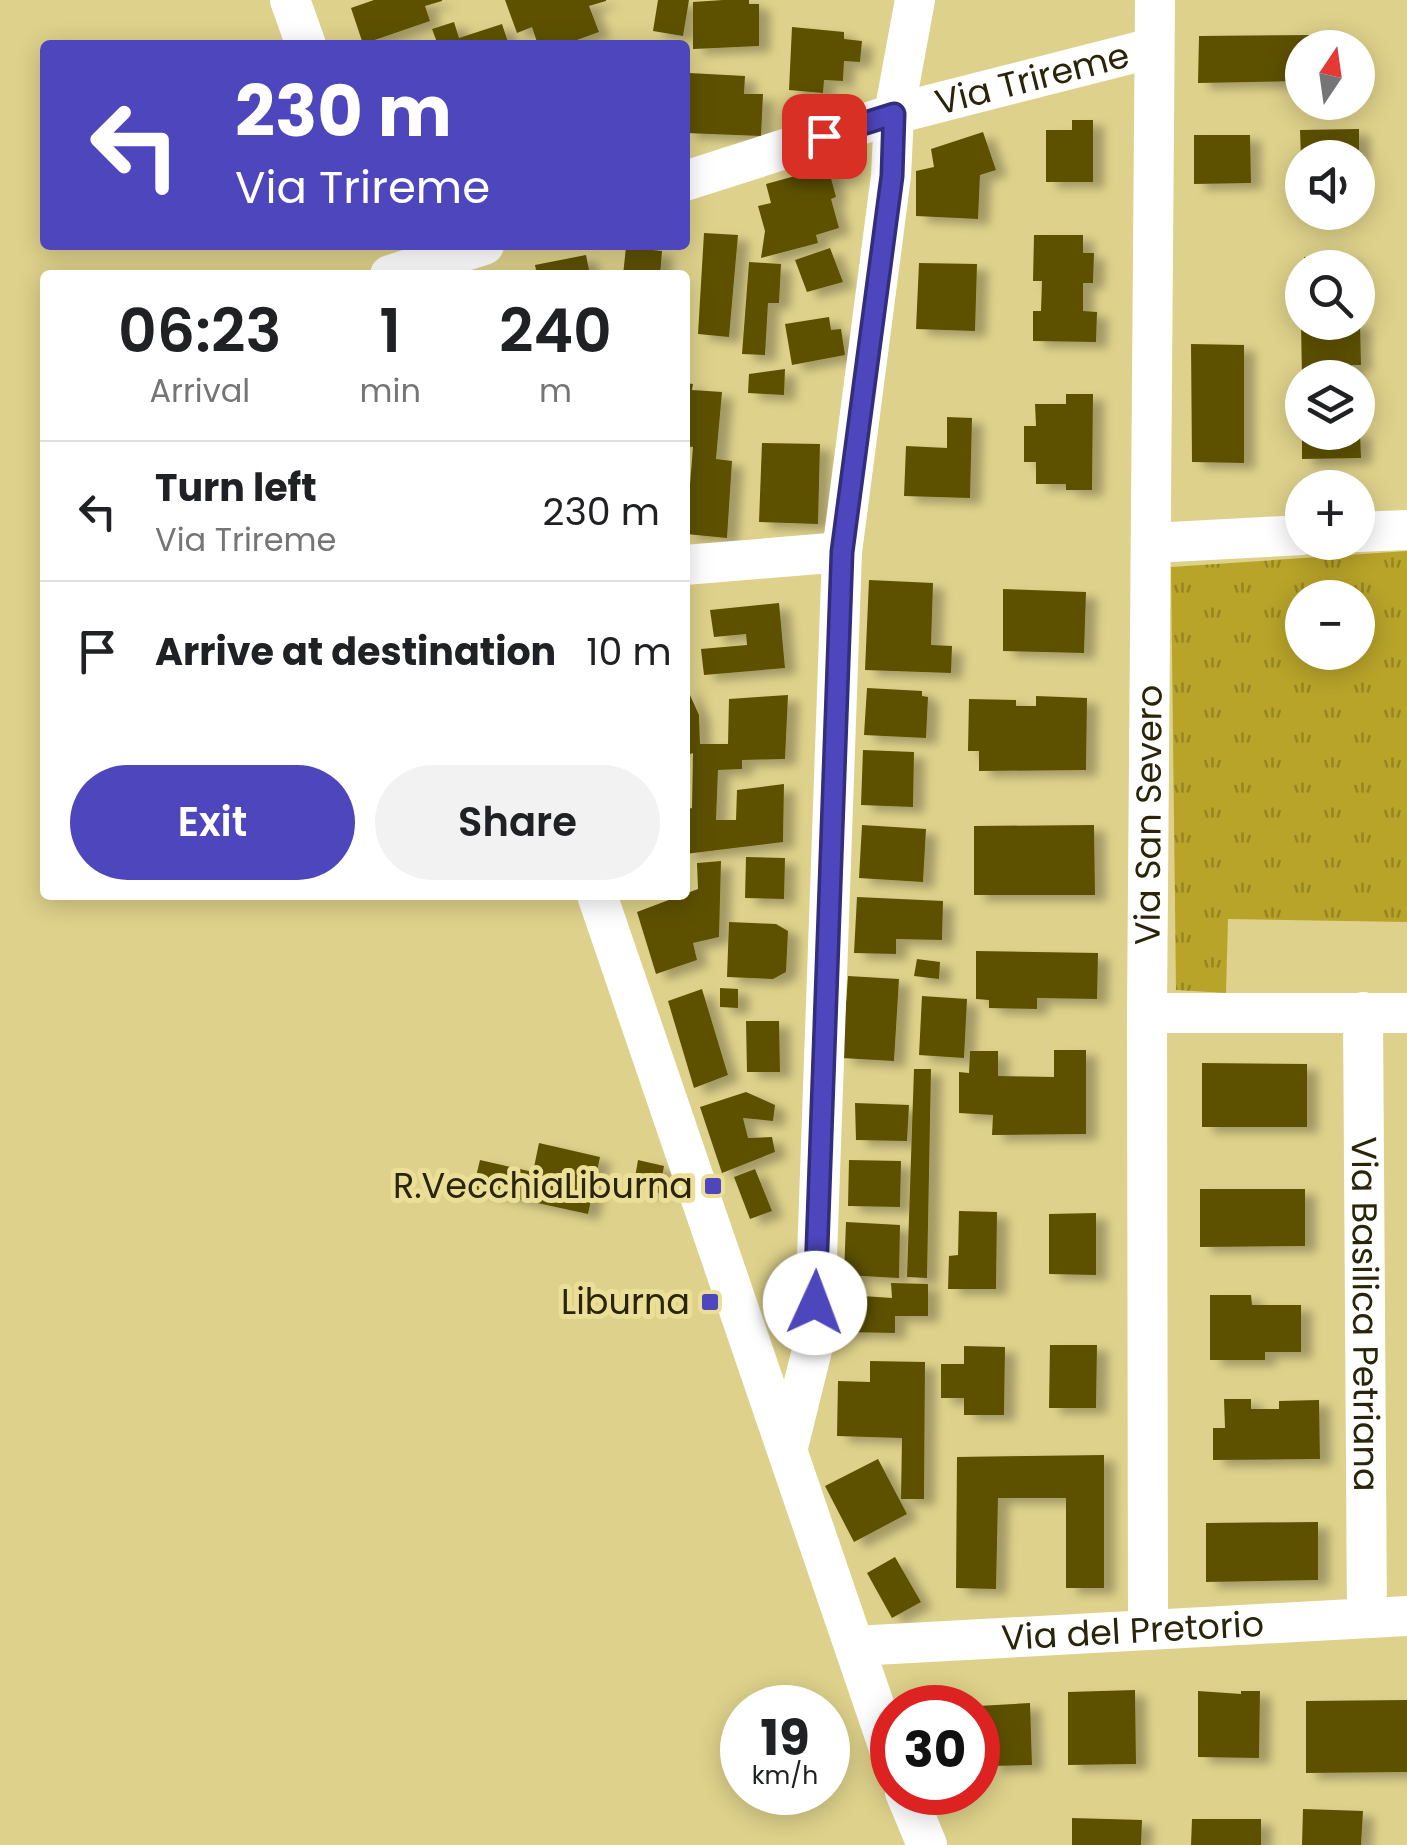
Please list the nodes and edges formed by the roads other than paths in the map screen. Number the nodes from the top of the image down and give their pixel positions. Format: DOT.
graph roads {
  1 [pos="290,0"];
  2 [pos="915,0"];
  3 [pos="1155,0"];
  4 [pos="304,40"];
  5 [pos="1154,48"];
  6 [pos="894,114"];
  7 [pos="690,179"];
  8 [pos="468,250"];
  9 [pos="403,270"];
  10 [pos="1407,530"];
  11 [pos="1375,531"];
  12 [pos="1285,536"];
  13 [pos="1152,543"];
  14 [pos="842,552"];
  15 [pos="690,565"];
  16 [pos="600,900"];
  17 [pos="1363,1012"];
  18 [pos="1148,1013"];
  19 [pos="1407,1013"];
  20 [pos="788,1447"];
  21 [pos="1407,1616"];
  22 [pos="1367,1618"];
  23 [pos="1148,1630"];
  24 [pos="855,1646"];
  25 [pos="870,1691"];
  26 [pos="914,1815"];
  27 [pos="927,1845"];
  1 -- 4 [label="street"];
  2 -- 6 [label="street"];
  3 -- 5 [label="street, Via San Severo"];
  5 -- 6 [label="street, Via Trireme"];
  5 -- 13 [label="street, Via San Severo"];
  6 -- 7 [label="street, Via Trireme"];
  6 -- 14 [label="street"];
  8 -- 9 [label="street"];
  10 -- 11 [label="street"];
  12 -- 13 [label="street"];
  13 -- 18 [label="street, Via San Severo"];
  14 -- 15 [label="street"];
  14 -- 20 [label="street"];
  16 -- 20 [label="street"];
  17 -- 18 [label="street"];
  17 -- 19 [label="street"];
  17 -- 22 [label="street, Via Basilica Petriana"];
  18 -- 23 [label="street, Via San Severo"];
  20 -- 24 [label="street"];
  21 -- 22 [label="street, Via del Pretorio"];
  22 -- 23 [label="street, Via del Pretorio"];
  23 -- 24 [label="street, Via del Pretorio"];
  24 -- 25 [label="street"];
  26 -- 27 [label="street"];
}
